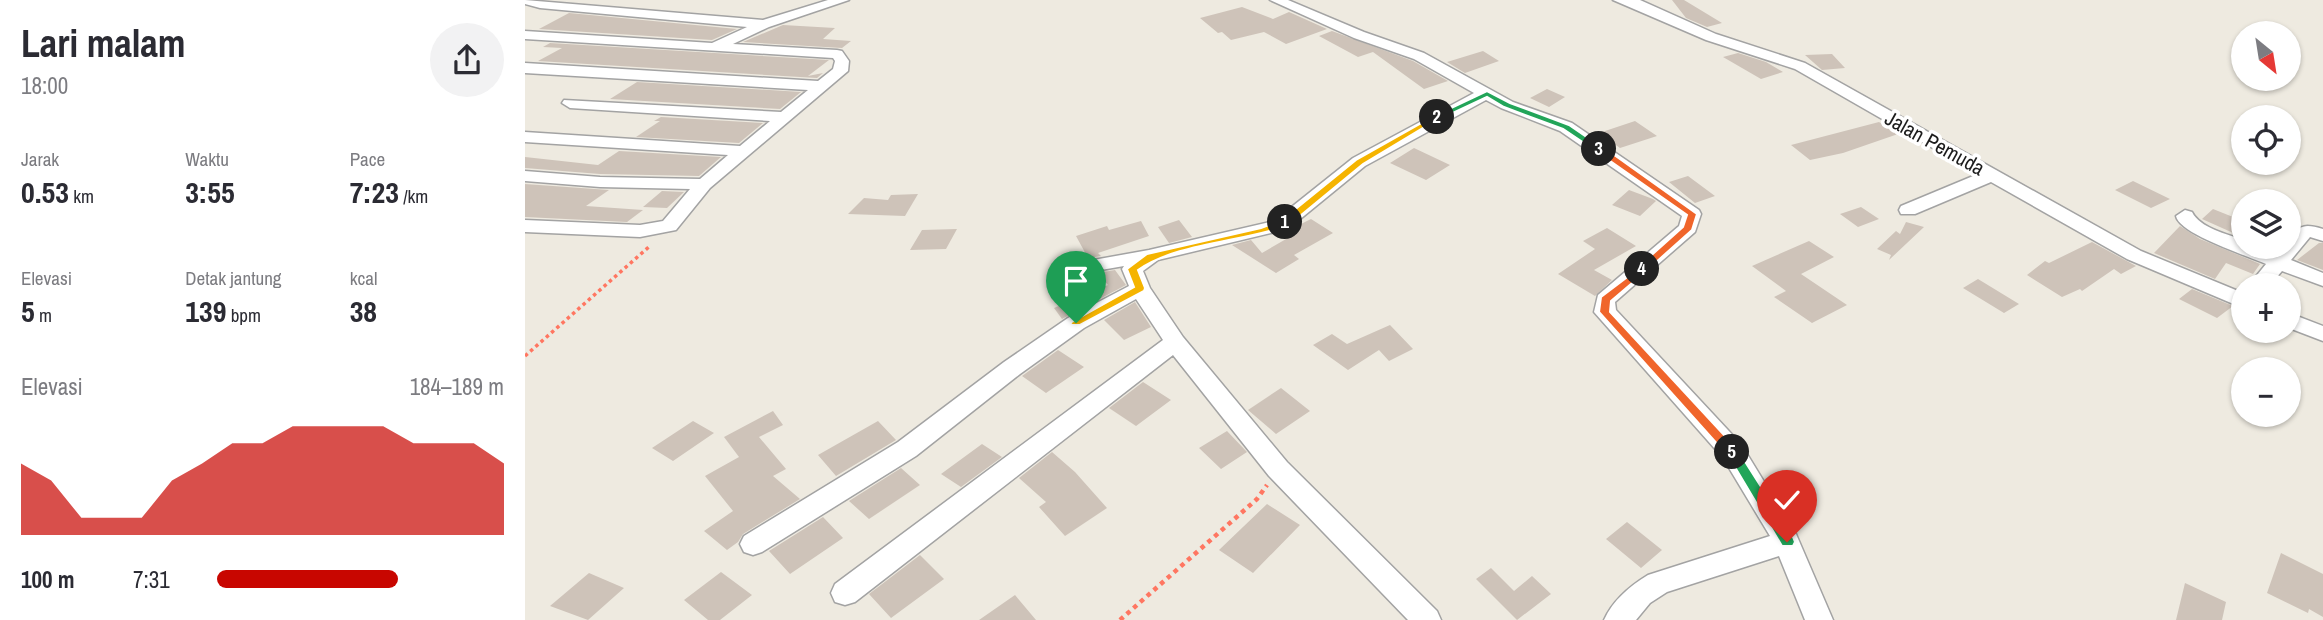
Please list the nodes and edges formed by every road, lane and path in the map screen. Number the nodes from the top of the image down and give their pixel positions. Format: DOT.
graph roads {
  1 [pos="842,0"];
  2 [pos="1277,0"];
  3 [pos="1634,1"];
  4 [pos="527,2"];
  5 [pos="764,24"];
  6 [pos="525,35"];
  7 [pos="714,47"];
  8 [pos="525,68"];
  9 [pos="822,86"];
  10 [pos="1487,93"];
  11 [pos="570,103"];
  12 [pos="785,117"];
  13 [pos="525,137"];
  14 [pos="743,152"];
  15 [pos="1992,175"];
  16 [pos="525,176"];
  17 [pos="704,184"];
  18 [pos="1908,210"];
  19 [pos="2185,216"];
  20 [pos="525,226"];
  21 [pos="669,226"];
  22 [pos="2323,235"];
  23 [pos="1151,256"];
  24 [pos="2278,262"];
  25 [pos="1078,268"];
  26 [pos="2269,273"];
  27 [pos="2323,280"];
  28 [pos="1140,288"];
  29 [pos="2231,296"];
  30 [pos="2301,325"];
  31 [pos="2323,334"];
  32 [pos="1175,342"];
  33 [pos="525,356"];
  34 [pos="1278,470"];
  35 [pos="1787,542"];
  36 [pos="753,544"];
  37 [pos="845,593"];
  38 [pos="1120,620"];
  39 [pos="1427,620"];
  40 [pos="1618,620"];
  41 [pos="1819,620"];
  1 -- 5 [label="street"];
  2 -- 10 [label="street"];
  3 -- 15 [label="street, Jalan Pemuda"];
  4 -- 5 [label="street"];
  5 -- 7 [label="street"];
  6 -- 7 [label="street"];
  7 -- 9 [label="street"];
  8 -- 9 [label="street"];
  9 -- 12 [label="street"];
  10 -- 23 [label="street"];
  10 -- 35 [label="street"];
  11 -- 12 [label="street"];
  12 -- 14 [label="street"];
  13 -- 14 [label="street"];
  14 -- 17 [label="street"];
  15 -- 18 [label="street"];
  15 -- 29 [label="street, Jalan Pemuda"];
  16 -- 17 [label="street"];
  17 -- 21 [label="street"];
  19 -- 24 [label="street"];
  20 -- 21 [label="street"];
  21 -- 33 [label="path"];
  22 -- 24 [label="street"];
  23 -- 25 [label="street"];
  23 -- 28 [label="street"];
  24 -- 26 [label="street"];
  24 -- 27 [label="street"];
  28 -- 32 [label="street"];
  28 -- 36 [label="street"];
  30 -- 31 [label="street"];
  32 -- 34 [label="street"];
  32 -- 37 [label="street"];
  34 -- 38 [label="path"];
  34 -- 39 [label="street"];
  35 -- 40 [label="street"];
  35 -- 41 [label="street"];
}
